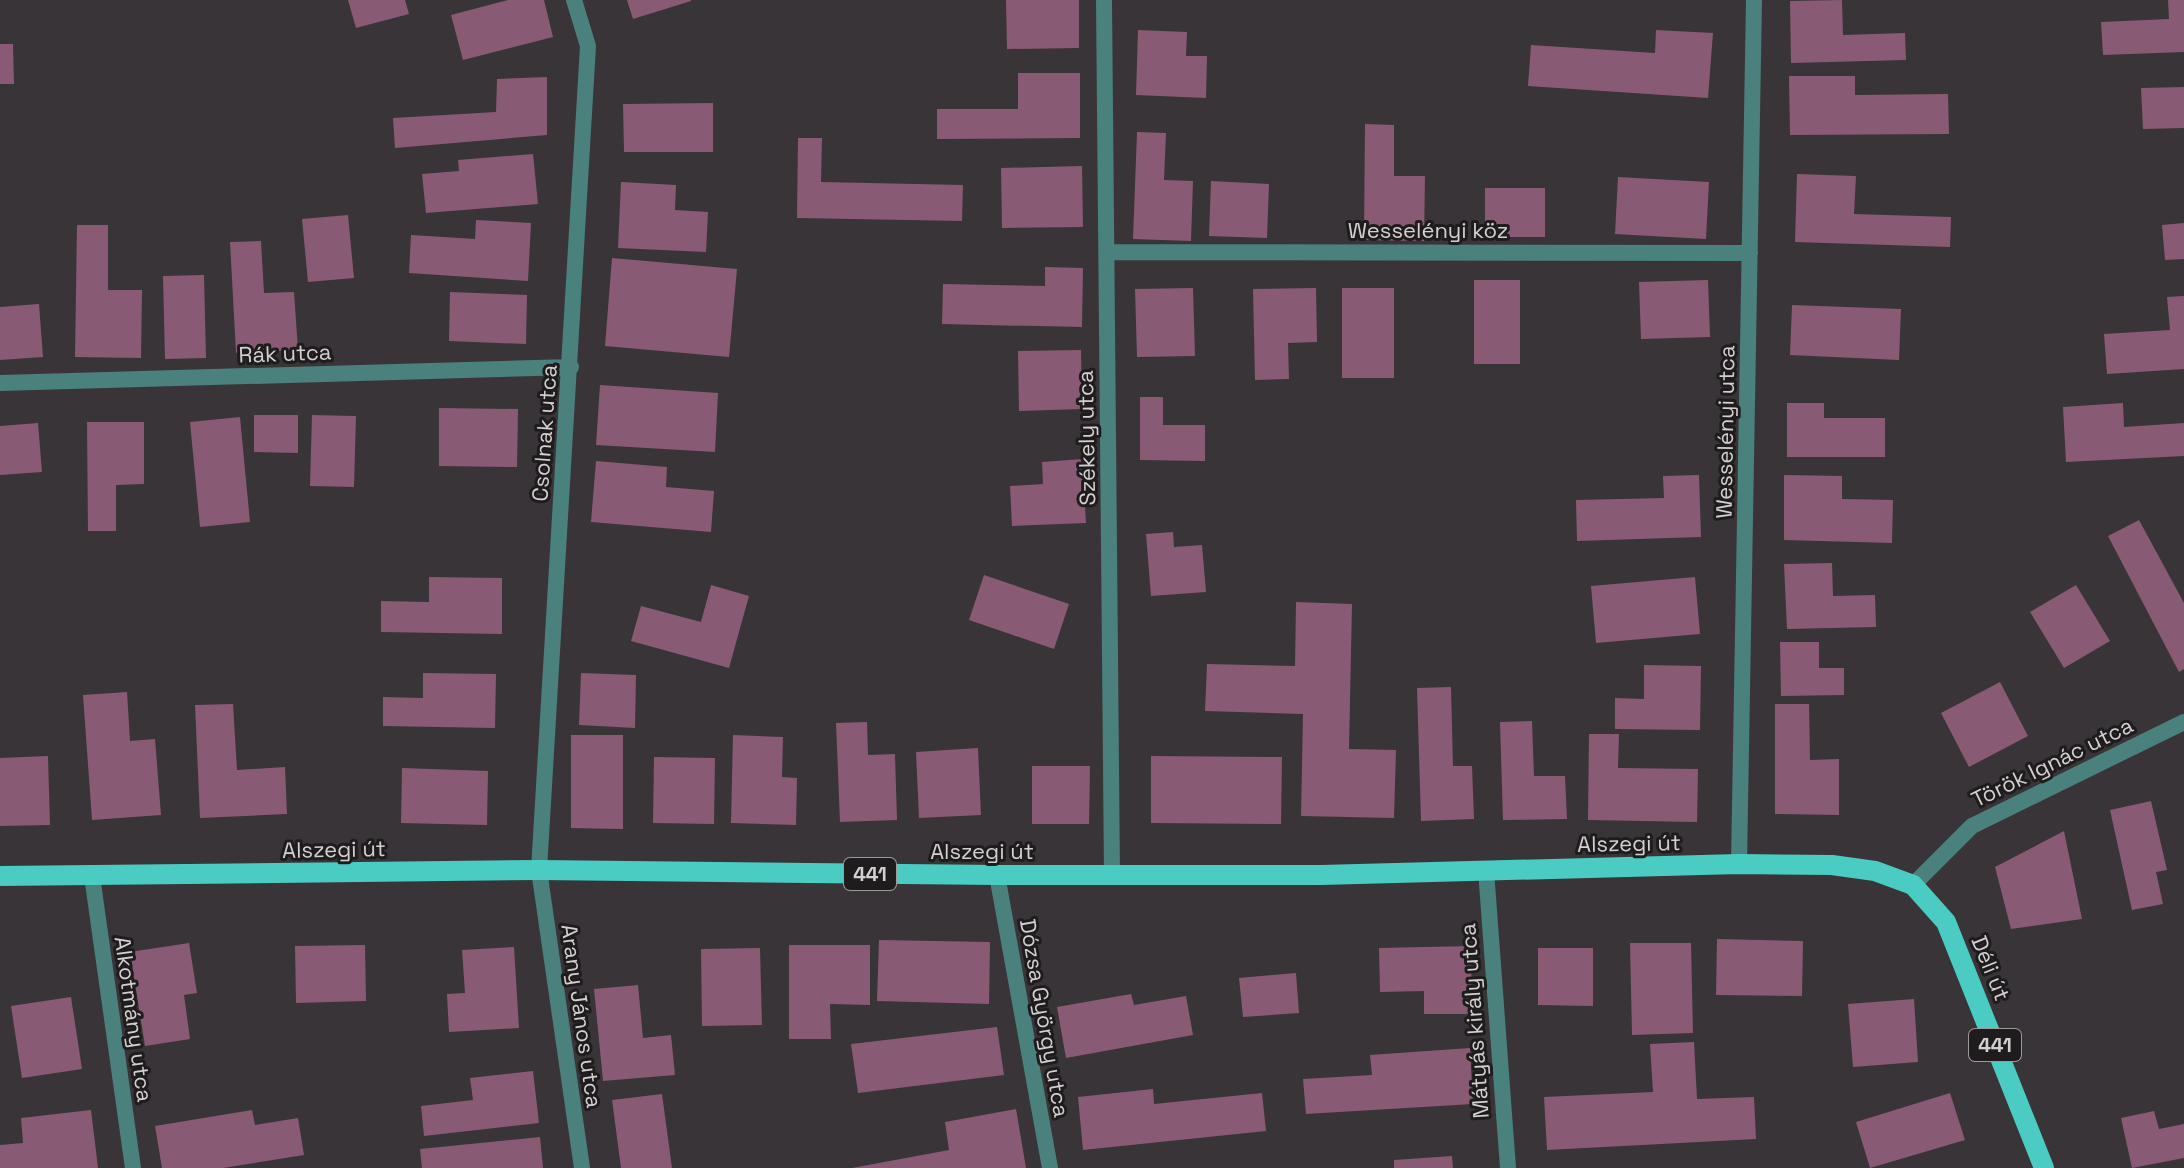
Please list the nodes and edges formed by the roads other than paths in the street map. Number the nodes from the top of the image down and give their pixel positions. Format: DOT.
graph roads {
  1 [pos="574,0"];
  2 [pos="1104,0"];
  3 [pos="1754,0"];
  4 [pos="1107,252"];
  5 [pos="1750,253"];
  6 [pos="571,367"];
  7 [pos="0,383"];
  8 [pos="2184,722"];
  9 [pos="1739,864"];
  10 [pos="539,870"];
  11 [pos="1486,870"];
  12 [pos="997,875"];
  13 [pos="1112,875"];
  14 [pos="0,876"];
  15 [pos="92,876"];
  16 [pos="1913,885"];
  17 [pos="133,1168"];
  18 [pos="582,1168"];
  19 [pos="1050,1168"];
  20 [pos="1508,1168"];
  21 [pos="2044,1168"];
  1 -- 6 [label="street, Csolnak utca"];
  2 -- 4 [label="street, Székely utca"];
  3 -- 5 [label="street, Wesselényi utca"];
  4 -- 5 [label="street, Wesselényi köz"];
  4 -- 13 [label="street, Székely utca"];
  5 -- 9 [label="street, Wesselényi utca"];
  6 -- 7 [label="street, Rák utca"];
  6 -- 10 [label="street, Csolnak utca"];
  8 -- 16 [label="street, Török Ignác utca"];
  9 -- 11 [label="main road, Alszegi út / 441"];
  9 -- 16 [label="main road, Alszegi út / 441"];
  10 -- 12 [label="main road, Alszegi út / 441"];
  10 -- 15 [label="main road, Alszegi út / 441"];
  10 -- 18 [label="street, Arany János utca"];
  11 -- 13 [label="main road, Alszegi út / 441"];
  11 -- 20 [label="street, Mátyás király utca"];
  12 -- 13 [label="main road, Alszegi út / 441"];
  12 -- 19 [label="street, Dózsa György utca"];
  14 -- 15 [label="main road, Alszegi út / 441"];
  15 -- 17 [label="street, Alkotmány utca"];
  16 -- 21 [label="main road, Déli út / 441"];
}
